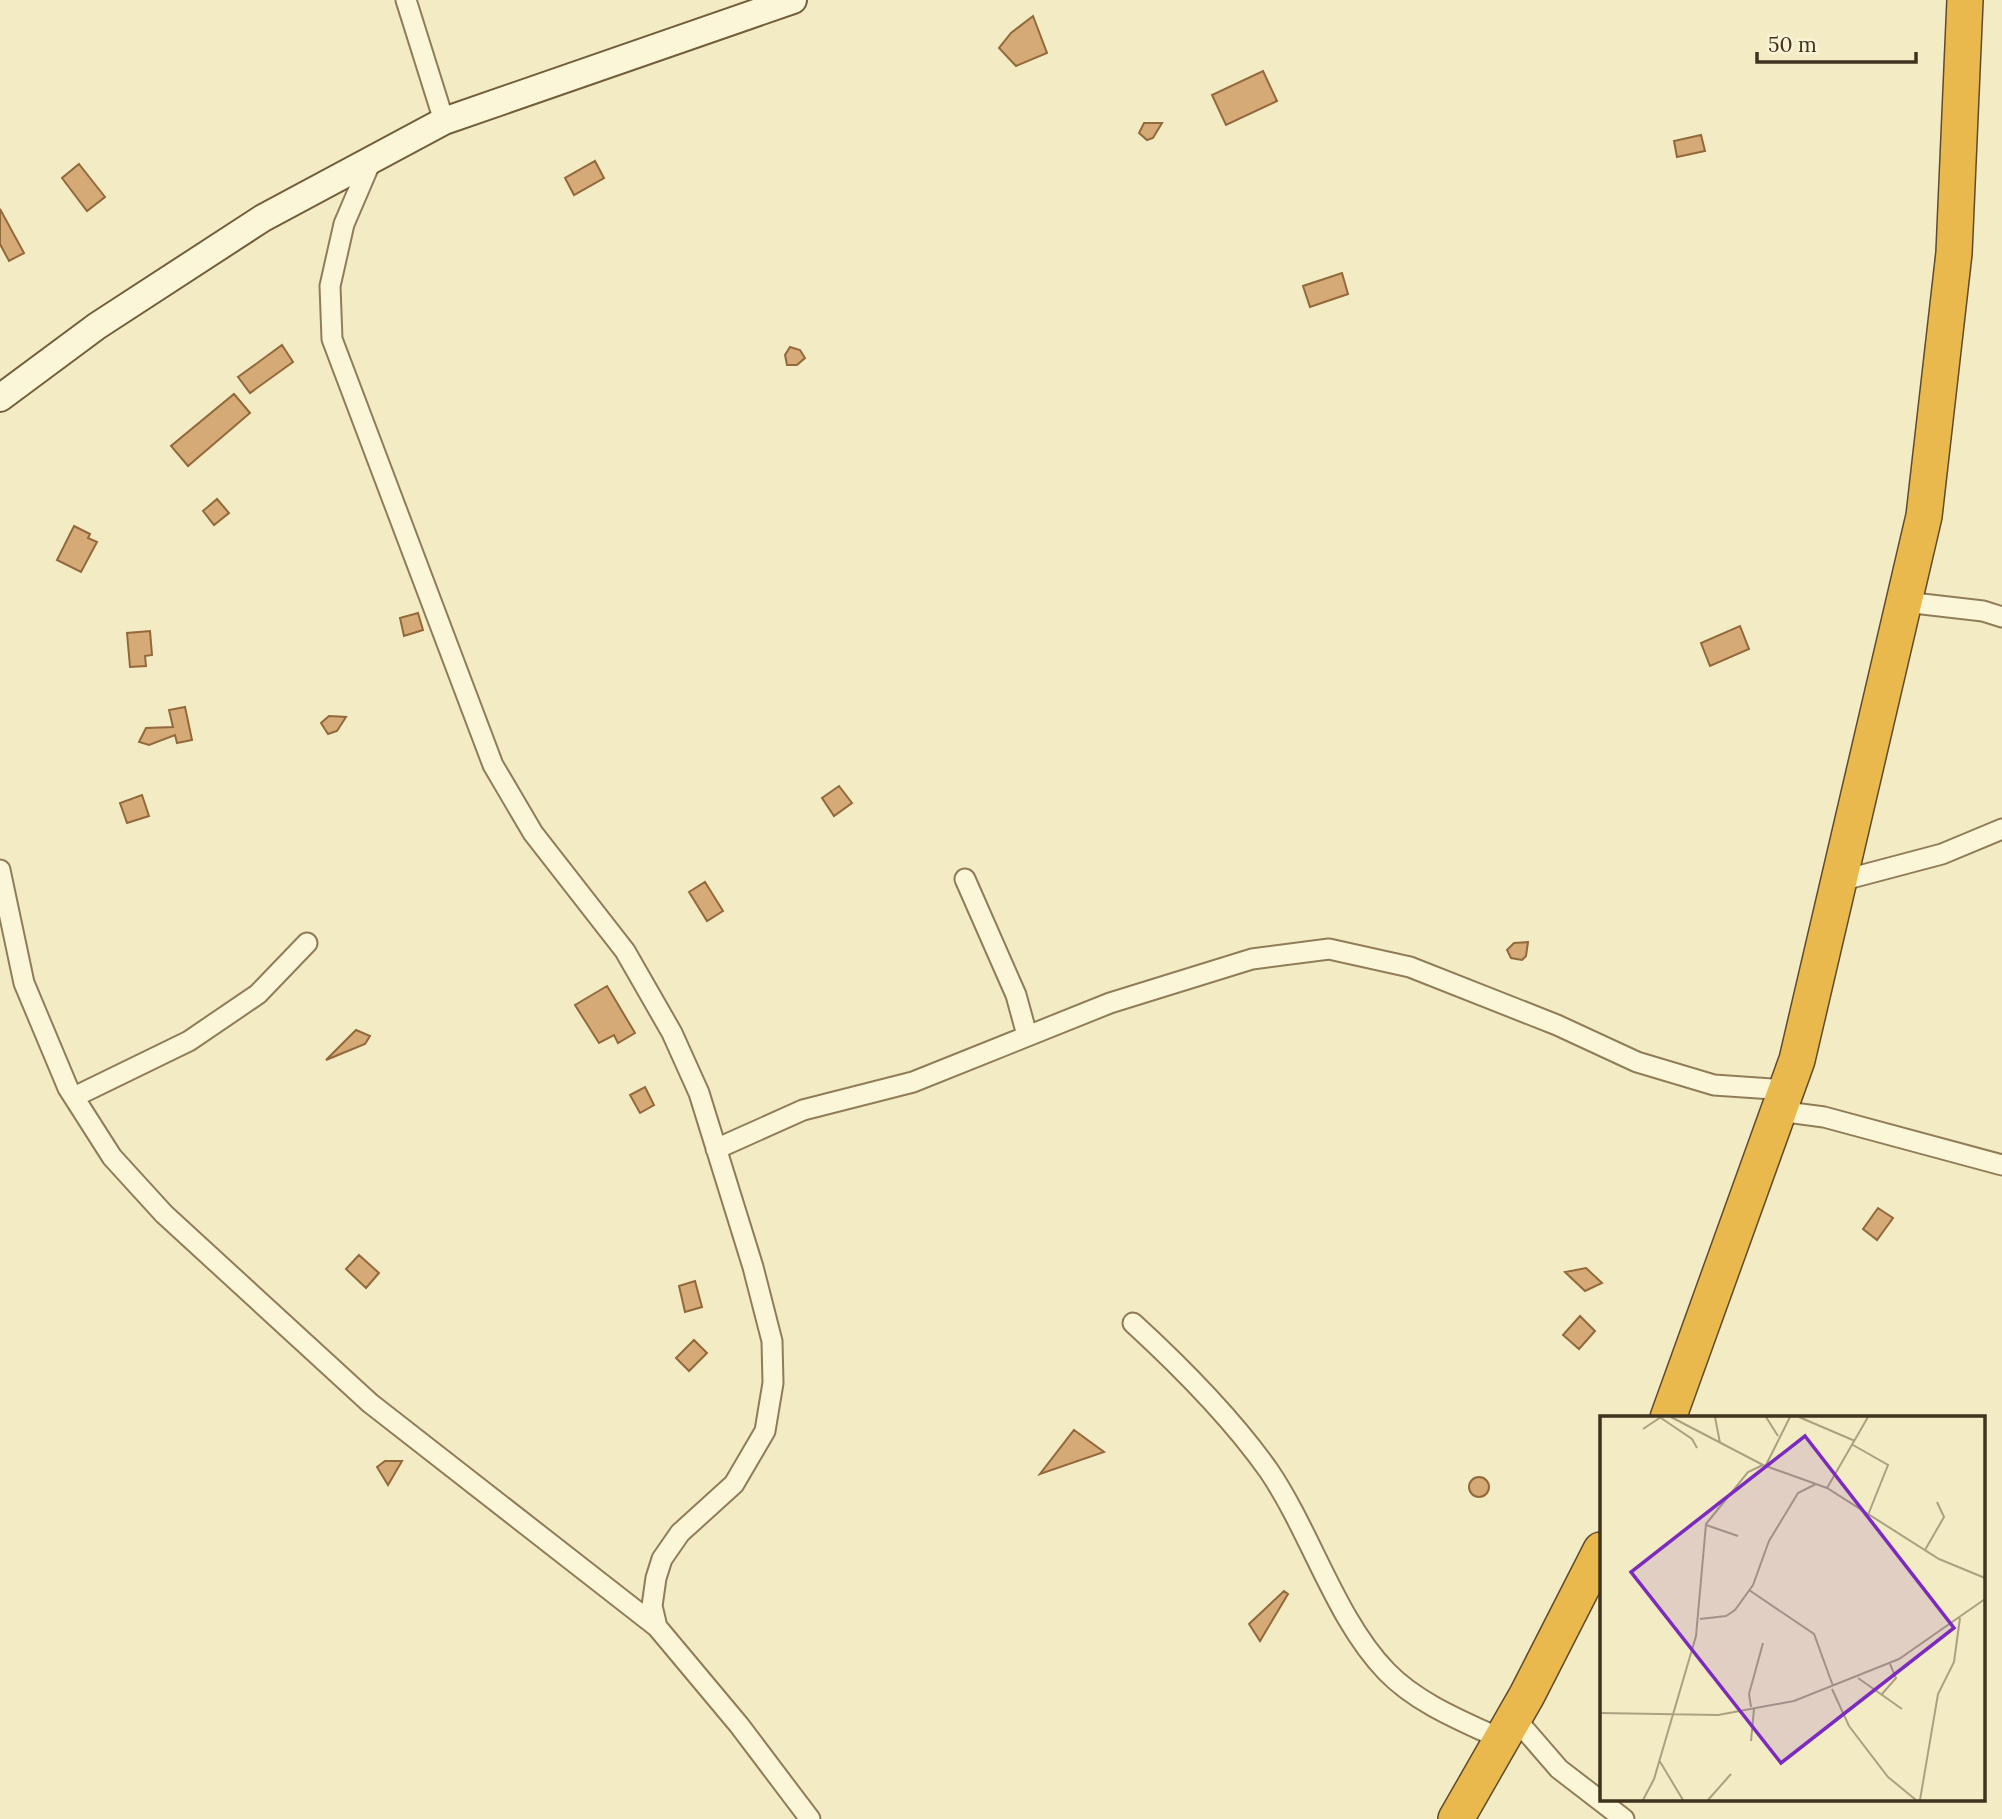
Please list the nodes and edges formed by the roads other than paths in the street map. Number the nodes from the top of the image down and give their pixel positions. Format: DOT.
graph roads {
  1 [pos="407,0"];
  2 [pos="793,0"];
  3 [pos="1965,0"];
  4 [pos="444,121"];
  5 [pos="371,161"];
  6 [pos="0,398"];
  7 [pos="1905,603"];
  8 [pos="2002,617"];
  9 [pos="2002,829"];
  10 [pos="0,870"];
  11 [pos="965,879"];
  12 [pos="1840,880"];
  13 [pos="307,943"];
  14 [pos="1027,1035"];
  15 [pos="74,1097"];
  16 [pos="1782,1101"];
  17 [pos="716,1149"];
  18 [pos="2002,1165"];
  19 [pos="1133,1323"];
  20 [pos="1669,1416"];
  21 [pos="1600,1552"];
  22 [pos="657,1628"];
  23 [pos="1507,1728"];
  24 [pos="1600,1801"];
  25 [pos="1601,1801"];
  26 [pos="810,1819"];
  27 [pos="1456,1819"];
  28 [pos="1624,1819"];
  1 -- 4 [label="street"];
  2 -- 4 [label="street"];
  3 -- 7 [label="highway"];
  4 -- 5 [label="street"];
  5 -- 6 [label="street"];
  5 -- 17 [label="street"];
  7 -- 8 [label="street"];
  7 -- 12 [label="highway"];
  9 -- 12 [label="street"];
  10 -- 15 [label="street"];
  11 -- 14 [label="street"];
  12 -- 16 [label="highway"];
  13 -- 15 [label="street"];
  14 -- 16 [label="street"];
  14 -- 17 [label="street"];
  15 -- 22 [label="street"];
  16 -- 18 [label="street"];
  16 -- 20 [label="highway"];
  17 -- 22 [label="street"];
  19 -- 23 [label="street"];
  21 -- 23 [label="highway"];
  22 -- 26 [label="street"];
  23 -- 24 [label="street"];
  23 -- 27 [label="highway"];
  25 -- 28 [label="street"];
}
